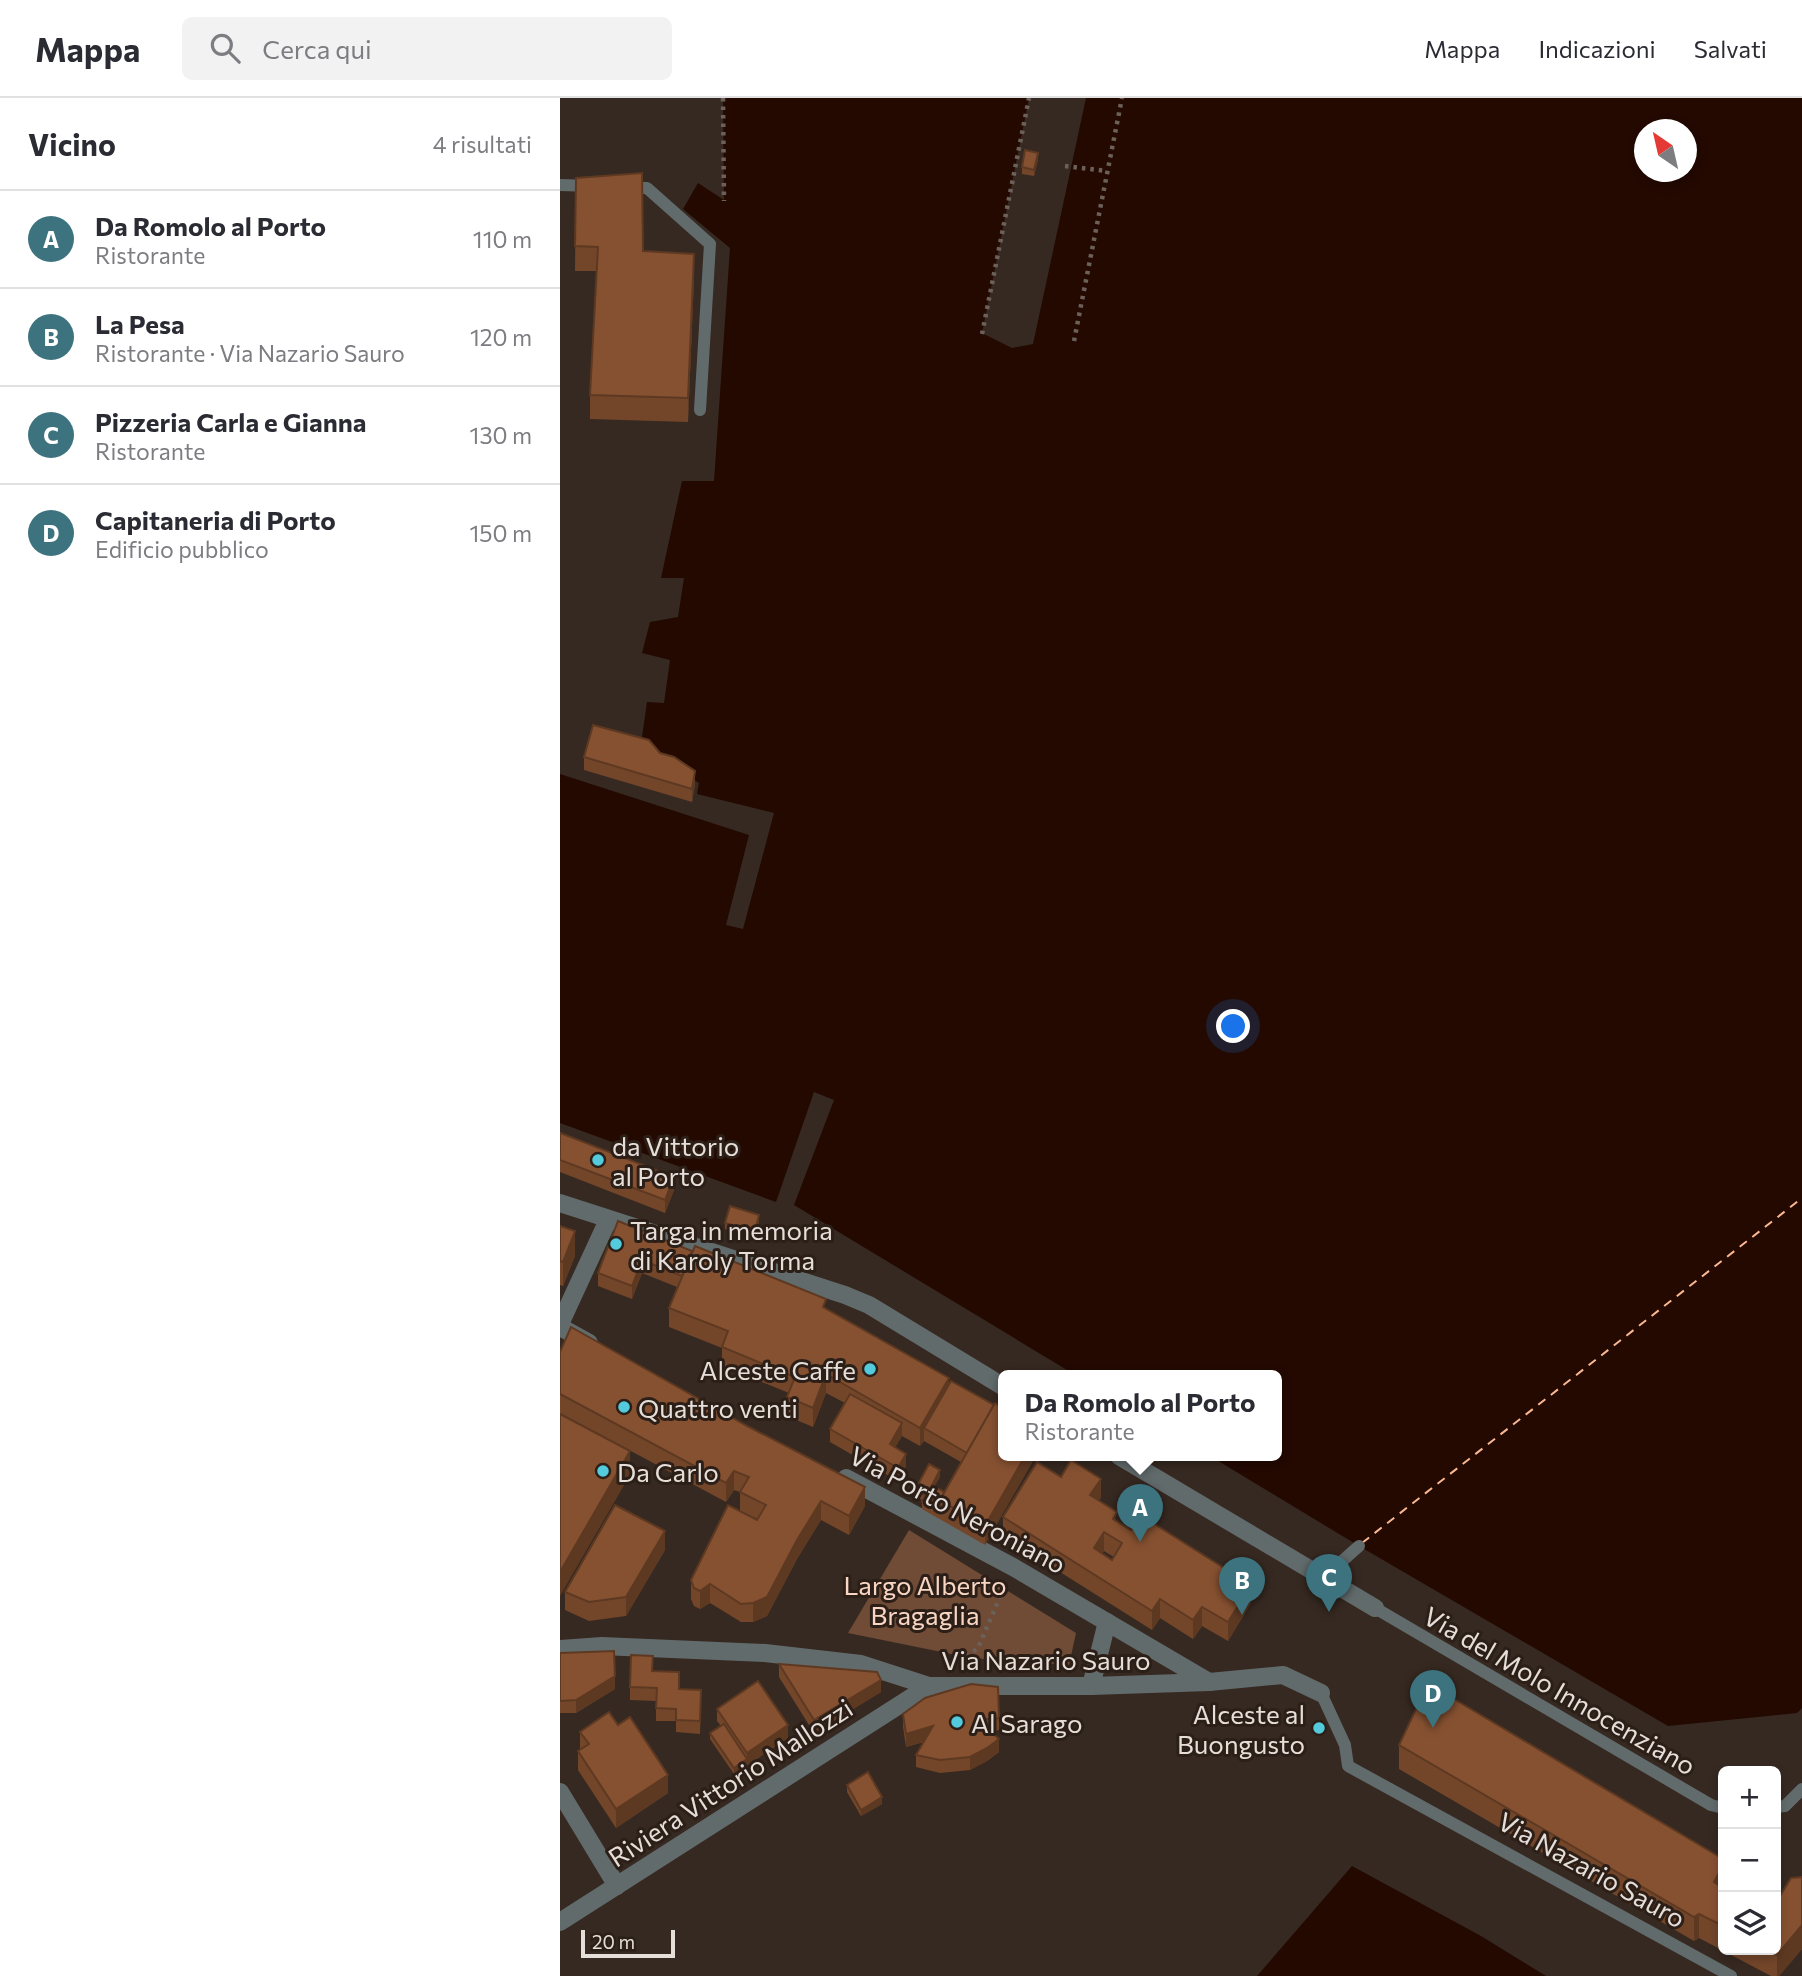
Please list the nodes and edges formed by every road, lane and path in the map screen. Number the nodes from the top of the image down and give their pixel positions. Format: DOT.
graph roads {
  1 [pos="723,98"];
  2 [pos="1030,98"];
  3 [pos="1121,98"];
  4 [pos="1065,166"];
  5 [pos="1107,171"];
  6 [pos="560,186"];
  7 [pos="724,201"];
  8 [pos="982,334"];
  9 [pos="700,410"];
  10 [pos="560,1203"];
  11 [pos="608,1220"];
  12 [pos="560,1326"];
  13 [pos="609,1353"];
  14 [pos="998,1384"];
  15 [pos="1127,1461"];
  16 [pos="830,1469"];
  17 [pos="1359,1546"];
  18 [pos="1013,1567"];
  19 [pos="1322,1579"];
  20 [pos="1375,1608"];
  21 [pos="1107,1622"];
  22 [pos="560,1649"];
  23 [pos="1209,1682"];
  24 [pos="929,1686"];
  25 [pos="1091,1686"];
  26 [pos="1321,1693"];
  27 [pos="1802,1789"];
  28 [pos="560,1792"];
  29 [pos="1781,1806"];
  30 [pos="1718,1807"];
  31 [pos="617,1886"];
  32 [pos="560,1922"];
  33 [pos="1731,1976"];
  1 -- 7 [label="path"];
  2 -- 8 [label="path"];
  3 -- 5 [label="path"];
  3 -- 5 [label="path"];
  4 -- 5 [label="path"];
  6 -- 9 [label="lane"];
  10 -- 11 [label="street"];
  11 -- 12 [label="street"];
  11 -- 14 [label="street"];
  12 -- 13 [label="street"];
  15 -- 19 [label="street"];
  16 -- 18 [label="street, Via Porto Neroniano"];
  17 -- 19 [label="lane"];
  18 -- 21 [label="street, Via Porto Neroniano"];
  18 -- 24 [label="path"];
  19 -- 20 [label="street"];
  20 -- 30 [label="lane, Via del Molo Innocenziano"];
  21 -- 23 [label="street"];
  21 -- 25 [label="street"];
  22 -- 24 [label="street, Via Nazario Sauro"];
  23 -- 25 [label="street, Via Nazario Sauro"];
  23 -- 26 [label="street, Via Nazario Sauro"];
  24 -- 25 [label="street, Via Nazario Sauro"];
  24 -- 31 [label="street, Riviera Vittorio Mallozzi"];
  26 -- 33 [label="lane, Via Nazario Sauro"];
  27 -- 29 [label="lane"];
  28 -- 31 [label="street"];
  31 -- 32 [label="street, Riviera Vittorio Mallozzi"];
}
